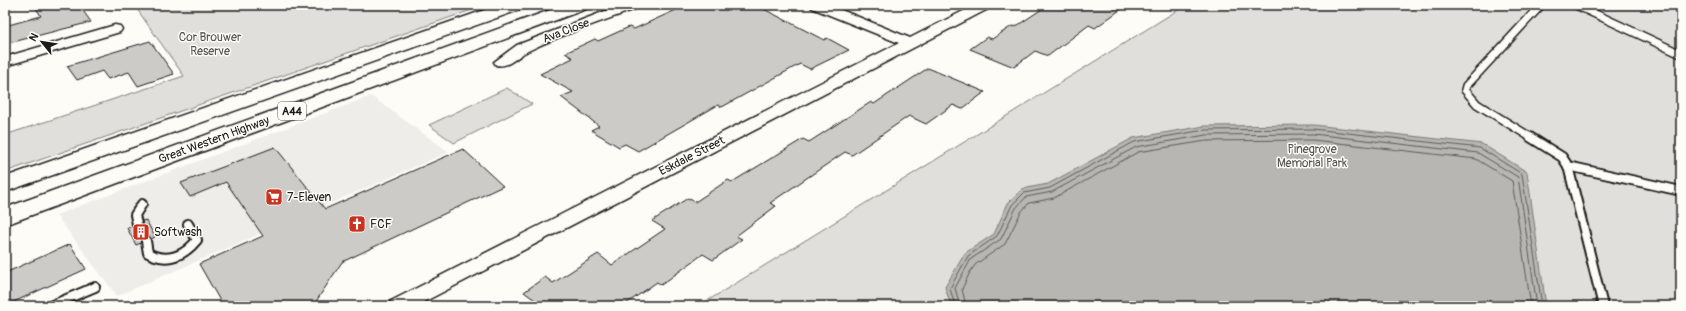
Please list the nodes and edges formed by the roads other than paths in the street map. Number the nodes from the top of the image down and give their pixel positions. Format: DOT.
graph roads {
  1 [pos="516,5"];
  2 [pos="580,5"];
  3 [pos="633,5"];
  4 [pos="817,5"];
  5 [pos="985,5"];
  6 [pos="1541,5"];
  7 [pos="1576,5"];
  8 [pos="115,29"];
  9 [pos="911,43"];
  10 [pos="1681,54"];
  11 [pos="5,62"];
  12 [pos="501,62"];
  13 [pos="1568,166"];
  14 [pos="5,185"];
  15 [pos="1681,191"];
  16 [pos="142,204"];
  17 [pos="5,217"];
  18 [pos="137,224"];
  19 [pos="188,224"];
  20 [pos="146,241"];
  21 [pos="95,287"];
  22 [pos="50,306"];
  23 [pos="398,306"];
  24 [pos="1603,306"];
  1 -- 14 [label="highway, A44"];
  2 -- 17 [label="highway, Great Western Highway / A44"];
  3 -- 12 [label="street, Ava Close"];
  4 -- 9 [label="street"];
  5 -- 9 [label="street, Eskdale Street"];
  6 -- 13 [label="lane"];
  7 -- 10 [label="lane"];
  8 -- 11 [label="street"];
  9 -- 23 [label="street, Eskdale Street"];
  13 -- 15 [label="lane"];
  13 -- 24 [label="lane"];
  16 -- 18 [label="lane"];
  19 -- 20 [label="lane"];
  21 -- 22 [label="lane"];
}
